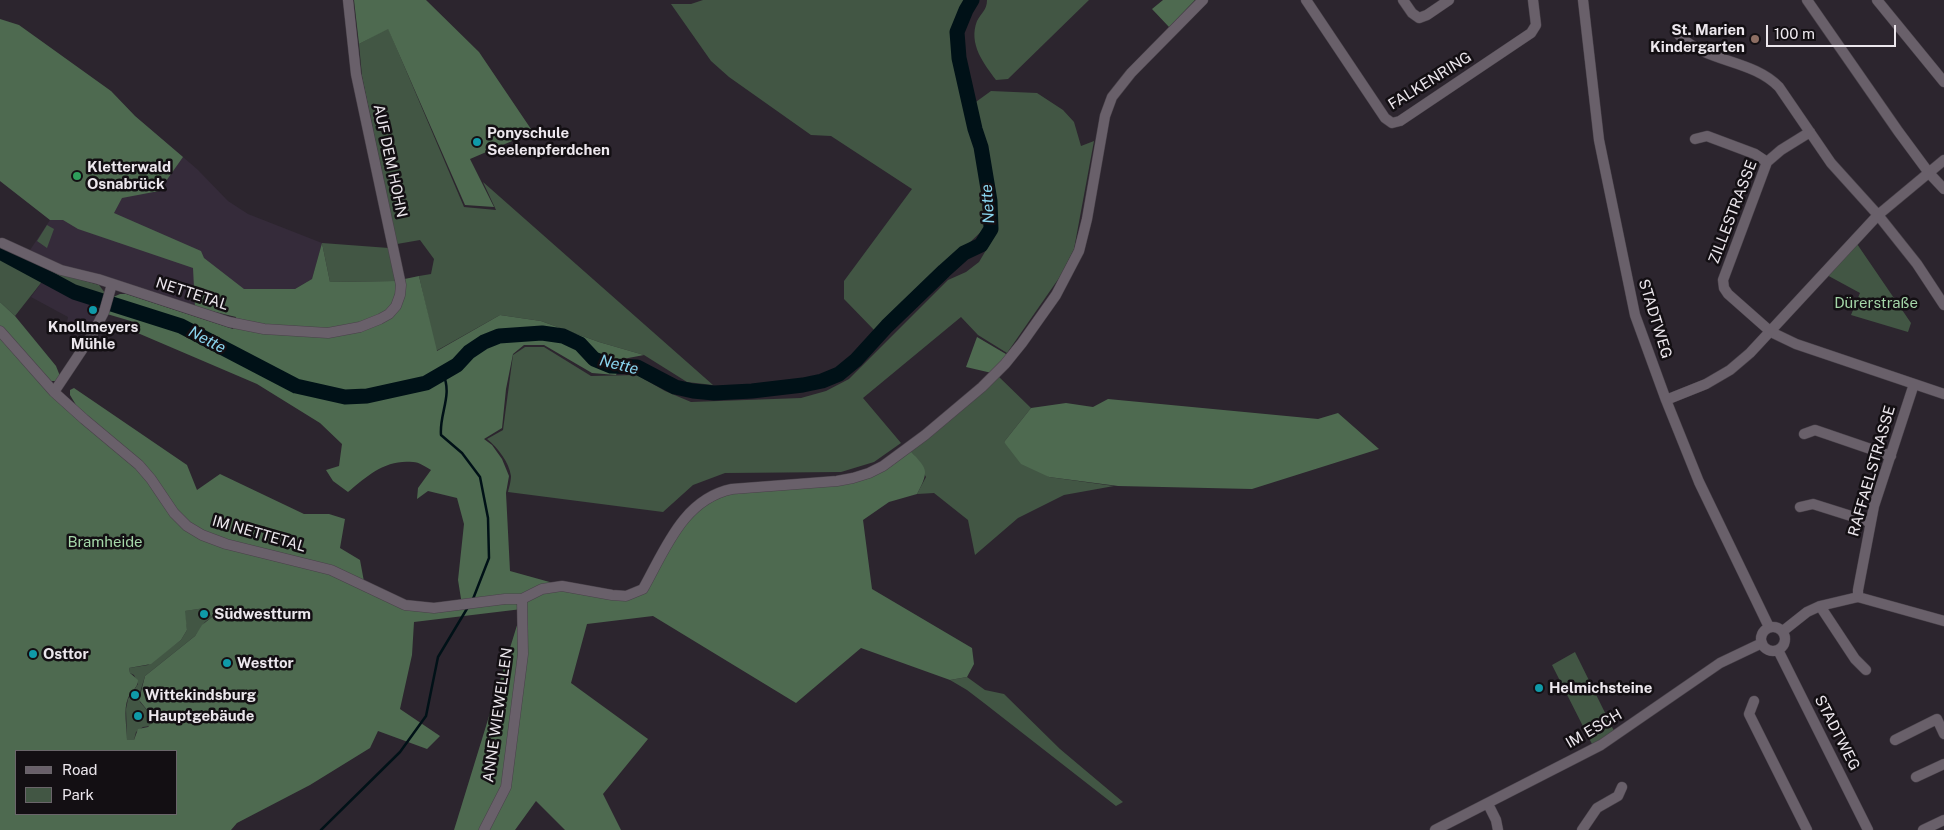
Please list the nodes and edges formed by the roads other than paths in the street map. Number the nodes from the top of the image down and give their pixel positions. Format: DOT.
graph roads {
  1 [pos="348,0"];
  2 [pos="1202,0"];
  3 [pos="1306,0"];
  4 [pos="1402,0"];
  5 [pos="1449,0"];
  6 [pos="1532,0"];
  7 [pos="1583,0"];
  8 [pos="1806,0"];
  9 [pos="1877,0"];
  10 [pos="1679,36"];
  11 [pos="1944,82"];
  12 [pos="1810,132"];
  13 [pos="1695,139"];
  14 [pos="1944,160"];
  15 [pos="1767,162"];
  16 [pos="1929,173"];
  17 [pos="1944,189"];
  18 [pos="1878,215"];
  19 [pos="2,243"];
  20 [pos="112,284"];
  21 [pos="1944,305"];
  22 [pos="380,320"];
  23 [pos="0,331"];
  24 [pos="1771,332"];
  25 [pos="1914,384"];
  26 [pos="54,392"];
  27 [pos="1944,394"];
  28 [pos="1666,400"];
  29 [pos="1804,434"];
  30 [pos="1891,456"];
  31 [pos="1800,507"];
  32 [pos="1870,522"];
  33 [pos="1858,597"];
  34 [pos="522,599"];
  35 [pos="1820,606"];
  36 [pos="1944,621"];
  37 [pos="1769,627"];
  38 [pos="1783,631"];
  39 [pos="1762,643"];
  40 [pos="1778,650"];
  41 [pos="1866,670"];
  42 [pos="1754,701"];
  43 [pos="1944,734"];
  44 [pos="1895,740"];
  45 [pos="1944,764"];
  46 [pos="1916,778"];
  47 [pos="1622,787"];
  48 [pos="1488,804"];
  49 [pos="1944,820"];
  50 [pos="484,830"];
  51 [pos="1436,830"];
  52 [pos="1498,830"];
  53 [pos="1582,830"];
  54 [pos="1807,830"];
  55 [pos="1868,830"];
  56 [pos="1923,830"];
  1 -- 22 [label="street, AUF DEM HOHN"];
  2 -- 34 [label="street"];
  3 -- 6 [label="street, FALKENRING"];
  4 -- 5 [label="street"];
  7 -- 28 [label="street, STADTWEG"];
  8 -- 16 [label="street"];
  9 -- 11 [label="street"];
  10 -- 12 [label="street"];
  12 -- 15 [label="street, ZILLESTRASSE"];
  12 -- 18 [label="street"];
  13 -- 15 [label="street"];
  14 -- 16 [label="street"];
  15 -- 24 [label="street, ZILLESTRASSE"];
  16 -- 17 [label="street"];
  16 -- 18 [label="street"];
  18 -- 21 [label="street"];
  18 -- 24 [label="street"];
  19 -- 20 [label="street, NETTETAL"];
  20 -- 22 [label="street, NETTETAL"];
  20 -- 26 [label="street"];
  23 -- 26 [label="street, IM NETTETAL"];
  24 -- 25 [label="street, ZILLESTRASSE"];
  24 -- 28 [label="street"];
  25 -- 27 [label="street, ZILLESTRASSE"];
  25 -- 30 [label="street, RAFFAELSTRASSE"];
  26 -- 34 [label="street, IM NETTETAL"];
  28 -- 37 [label="street, STADTWEG"];
  29 -- 30 [label="street"];
  30 -- 32 [label="street, RAFFAELSTRASSE"];
  31 -- 32 [label="street"];
  32 -- 33 [label="street, RAFFAELSTRASSE"];
  33 -- 35 [label="street"];
  33 -- 36 [label="street"];
  34 -- 50 [label="street, ANNE WIEWELLEN"];
  35 -- 38 [label="street"];
  35 -- 41 [label="street"];
  37 -- 38 [label="street"];
  37 -- 39 [label="street"];
  38 -- 40 [label="street"];
  39 -- 40 [label="street"];
  39 -- 48 [label="street, IM ESCH"];
  40 -- 55 [label="street, STADTWEG"];
  42 -- 54 [label="street"];
  43 -- 44 [label="street"];
  45 -- 46 [label="street"];
  47 -- 53 [label="street"];
  48 -- 51 [label="street, IM ESCH"];
  48 -- 52 [label="street"];
  49 -- 56 [label="street"];
}
